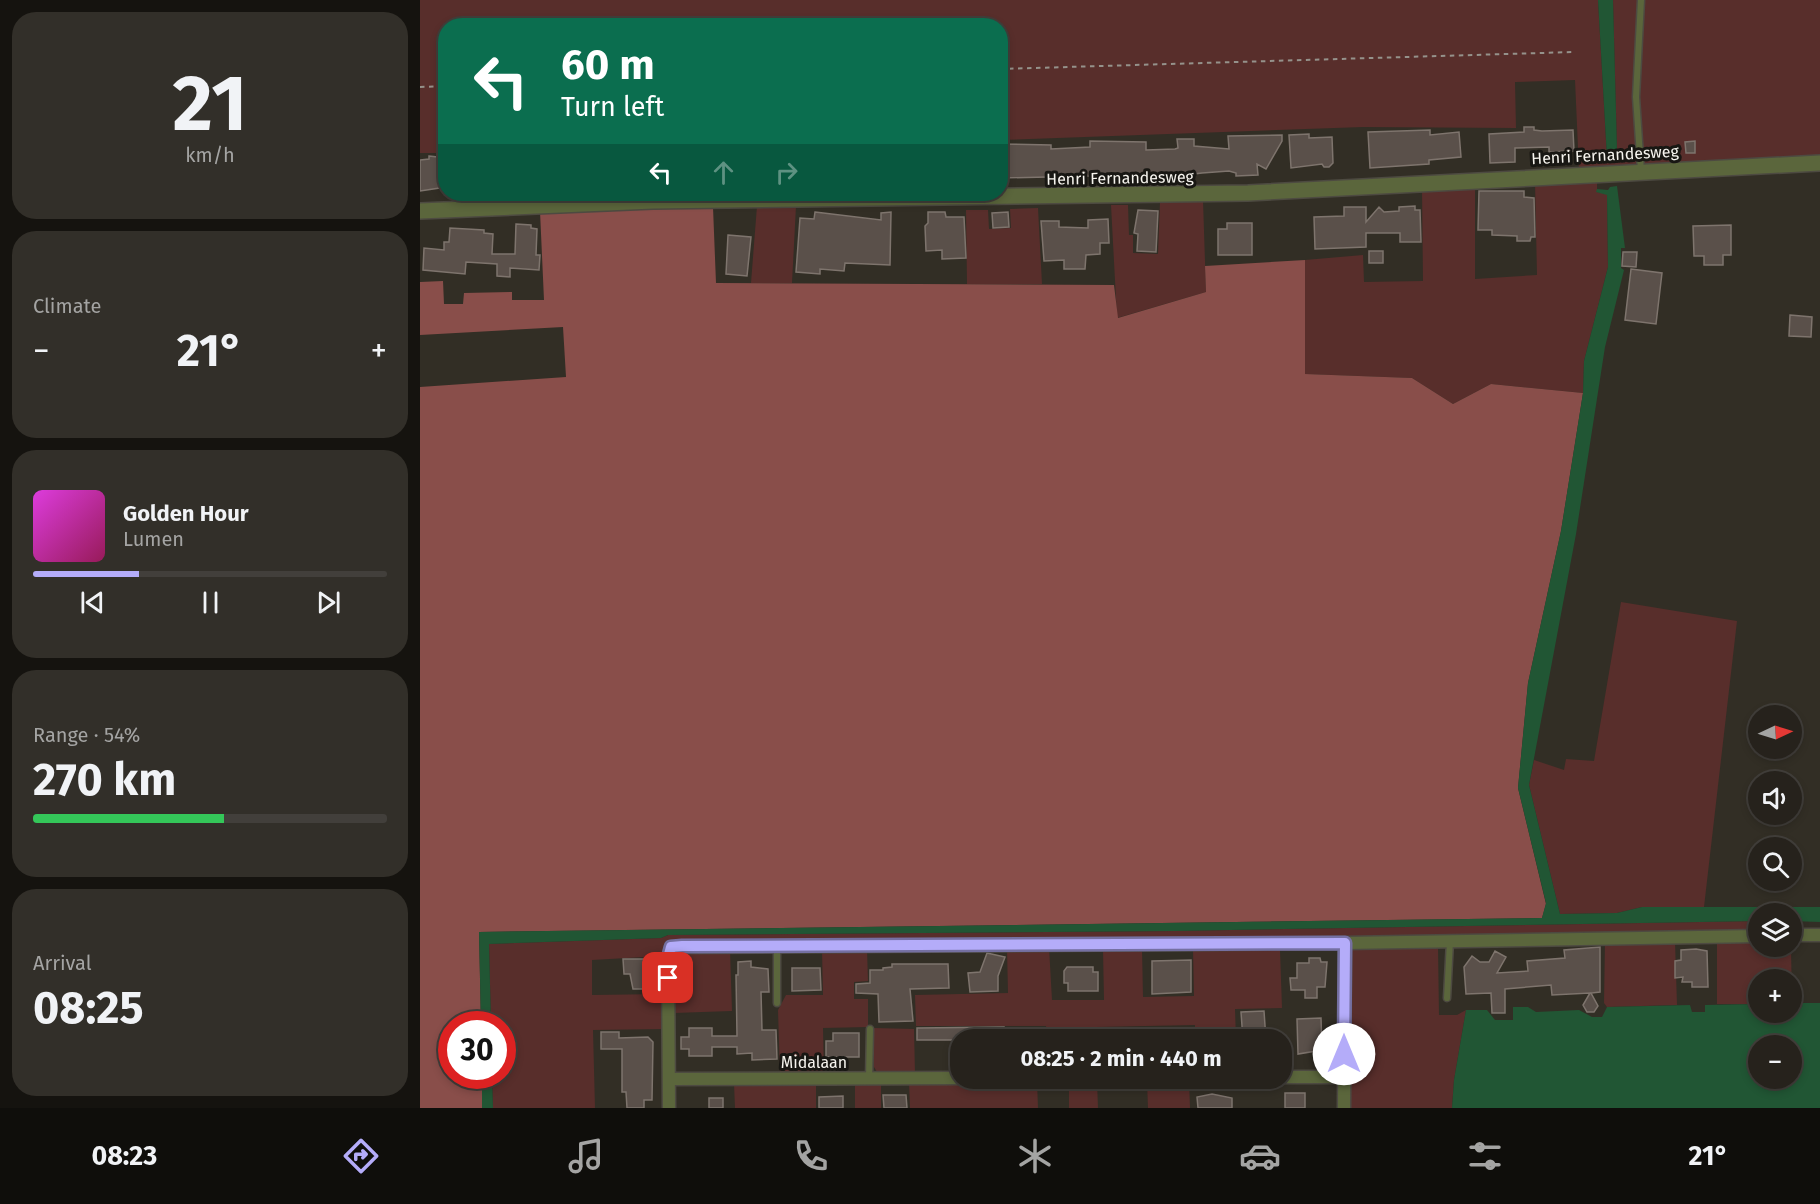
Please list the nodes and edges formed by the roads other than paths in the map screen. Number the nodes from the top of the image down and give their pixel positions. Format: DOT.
graph roads {
  1 [pos="1641,0"];
  2 [pos="1820,163"];
  3 [pos="1641,171"];
  4 [pos="1008,196"];
  5 [pos="653,201"];
  6 [pos="420,211"];
  7 [pos="1802,935"];
  8 [pos="1820,935"];
  9 [pos="1748,936"];
  10 [pos="1450,941"];
  11 [pos="1345,943"];
  12 [pos="777,945"];
  13 [pos="1447,998"];
  14 [pos="777,1003"];
  15 [pos="870,1029"];
  16 [pos="1292,1077"];
  17 [pos="1344,1077"];
  18 [pos="950,1078"];
  19 [pos="669,1079"];
  20 [pos="869,1079"];
  21 [pos="669,1108"];
  22 [pos="1344,1108"];
  1 -- 3 [label="lane"];
  2 -- 3 [label="street, Henri Fernandesweg"];
  3 -- 4 [label="street, Henri Fernandesweg"];
  5 -- 6 [label="street, Henri Fernandesweg"];
  7 -- 8 [label="street"];
  9 -- 10 [label="street"];
  10 -- 11 [label="street"];
  10 -- 13 [label="lane"];
  11 -- 12 [label="street"];
  11 -- 17 [label="street"];
  12 -- 14 [label="lane"];
  12 -- 19 [label="street"];
  15 -- 20 [label="lane"];
  16 -- 17 [label="street"];
  17 -- 22 [label="street"];
  18 -- 20 [label="street, Midalaan"];
  19 -- 20 [label="street, Midalaan"];
  19 -- 21 [label="street"];
}
